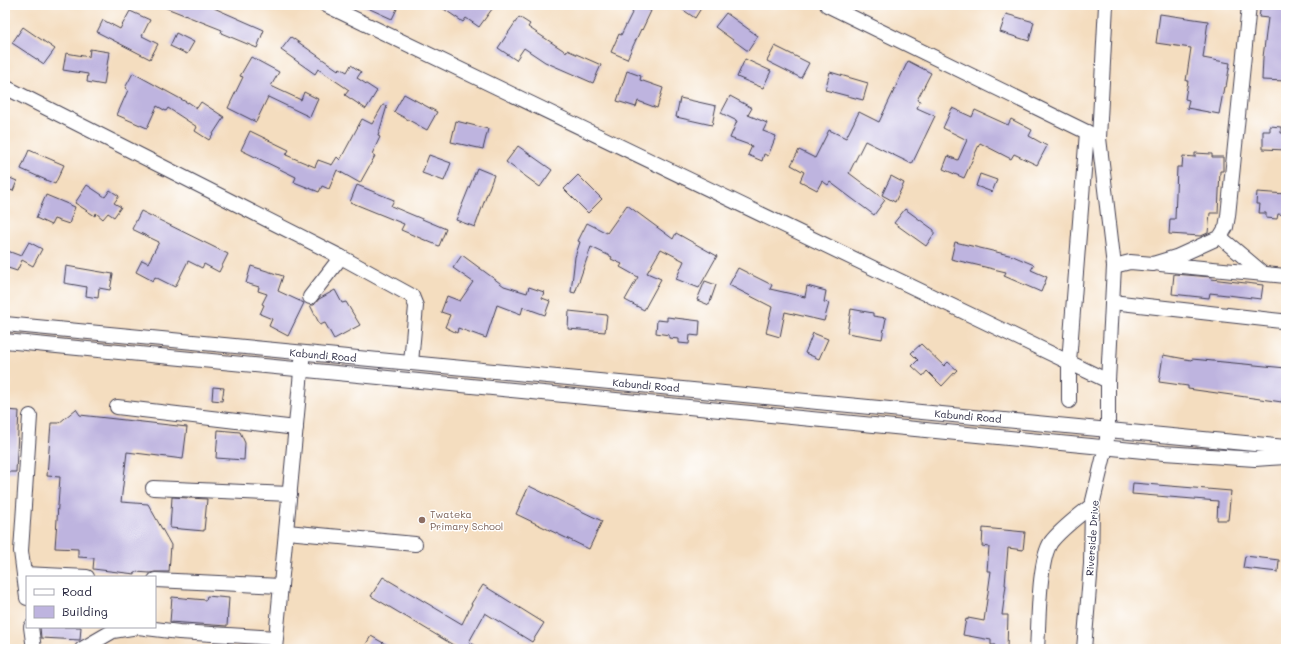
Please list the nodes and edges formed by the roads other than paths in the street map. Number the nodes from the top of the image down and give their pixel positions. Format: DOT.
graph roads {
  1 [pos="326,5"];
  2 [pos="827,5"];
  3 [pos="1106,5"];
  4 [pos="1249,5"];
  5 [pos="5,87"];
  6 [pos="1093,135"];
  7 [pos="1220,237"];
  8 [pos="341,257"];
  9 [pos="1153,264"];
  10 [pos="1114,266"];
  11 [pos="1264,274"];
  12 [pos="1286,276"];
  13 [pos="310,297"];
  14 [pos="1112,302"];
  15 [pos="1281,321"];
  16 [pos="5,324"];
  17 [pos="5,341"];
  18 [pos="303,353"];
  19 [pos="1069,362"];
  20 [pos="411,363"];
  21 [pos="301,370"];
  22 [pos="604,381"];
  23 [pos="1108,381"];
  24 [pos="602,399"];
  25 [pos="1069,401"];
  26 [pos="117,407"];
  27 [pos="30,416"];
  28 [pos="296,428"];
  29 [pos="1108,429"];
  30 [pos="1106,447"];
  31 [pos="1286,447"];
  32 [pos="1286,457"];
  33 [pos="153,488"];
  34 [pos="290,494"];
  35 [pos="1092,505"];
  36 [pos="287,532"];
  37 [pos="415,544"];
  38 [pos="24,574"];
  39 [pos="67,576"];
  40 [pos="156,580"];
  41 [pos="281,586"];
  42 [pos="26,590"];
  43 [pos="31,628"];
  44 [pos="132,628"];
  45 [pos="146,628"];
  46 [pos="275,644"];
  47 [pos="34,649"];
  48 [pos="82,649"];
  49 [pos="1037,649"];
  50 [pos="1084,649"];
  1 -- 19 [label="street"];
  2 -- 6 [label="street"];
  3 -- 6 [label="street"];
  4 -- 7 [label="street"];
  5 -- 8 [label="street"];
  6 -- 10 [label="street, Riverside Drive"];
  6 -- 19 [label="street"];
  7 -- 9 [label="street"];
  7 -- 11 [label="street"];
  8 -- 13 [label="street"];
  8 -- 20 [label="street"];
  9 -- 10 [label="street"];
  9 -- 11 [label="street"];
  10 -- 14 [label="street, Riverside Drive"];
  11 -- 12 [label="street"];
  14 -- 15 [label="street"];
  14 -- 23 [label="street, Riverside Drive"];
  16 -- 18 [label="street, Kabundi Road"];
  17 -- 21 [label="street, Kabundi Road"];
  18 -- 20 [label="street, Kabundi Road"];
  18 -- 21 [label="street"];
  19 -- 23 [label="street"];
  19 -- 25 [label="street"];
  20 -- 22 [label="street, Kabundi Road"];
  21 -- 24 [label="street, Kabundi Road"];
  21 -- 28 [label="street"];
  22 -- 24 [label="street"];
  22 -- 29 [label="street, Kabundi Road"];
  23 -- 29 [label="street, Riverside Drive"];
  24 -- 30 [label="street, Kabundi Road"];
  26 -- 28 [label="street"];
  27 -- 38 [label="street"];
  28 -- 34 [label="street"];
  29 -- 30 [label="street, Riverside Drive"];
  29 -- 31 [label="street, Kabundi Road"];
  30 -- 32 [label="street, Kabundi Road"];
  30 -- 35 [label="street, Riverside Drive"];
  33 -- 34 [label="street"];
  34 -- 36 [label="street"];
  35 -- 49 [label="street"];
  35 -- 50 [label="street, Riverside Drive"];
  36 -- 37 [label="street"];
  36 -- 41 [label="street"];
  38 -- 39 [label="street"];
  38 -- 42 [label="street"];
  40 -- 41 [label="street"];
  41 -- 46 [label="street"];
  43 -- 47 [label="street"];
  44 -- 48 [label="street"];
  45 -- 46 [label="street"];
}
